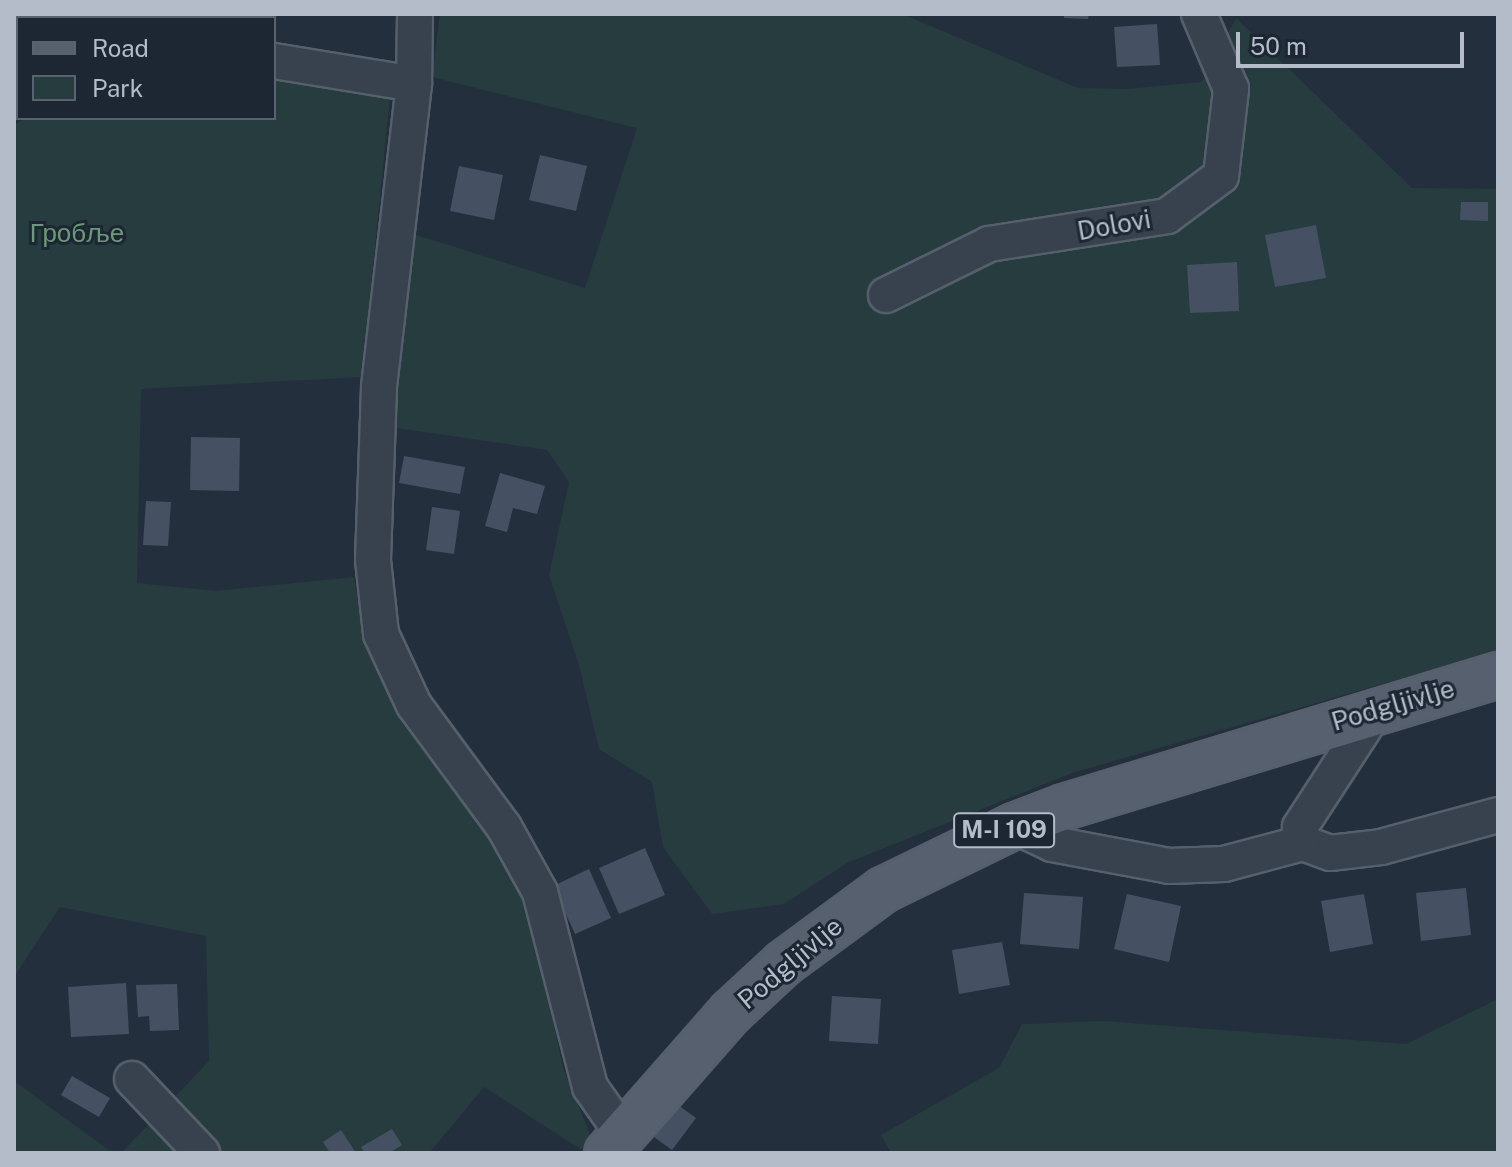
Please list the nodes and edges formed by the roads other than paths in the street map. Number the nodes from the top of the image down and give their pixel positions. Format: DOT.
graph roads {
  1 [pos="415,14"];
  2 [pos="1199,14"];
  3 [pos="276,61"];
  4 [pos="414,84"];
  5 [pos="886,295"];
  6 [pos="1498,675"];
  7 [pos="1378,707"];
  8 [pos="1498,815"];
  9 [pos="1014,826"];
  10 [pos="1303,843"];
  11 [pos="132,1079"];
  12 [pos="615,1144"];
  13 [pos="202,1153"];
  1 -- 4 [label="street"];
  2 -- 5 [label="street, Dolovi"];
  3 -- 4 [label="street"];
  4 -- 12 [label="street"];
  6 -- 7 [label="main road, Podgljivlje / M-I 109"];
  7 -- 9 [label="main road, Podgljivlje / M-I 109"];
  7 -- 10 [label="street"];
  8 -- 10 [label="street"];
  9 -- 10 [label="street"];
  9 -- 12 [label="main road, Podgljivlje / M-I 109"];
  11 -- 13 [label="street"];
}
